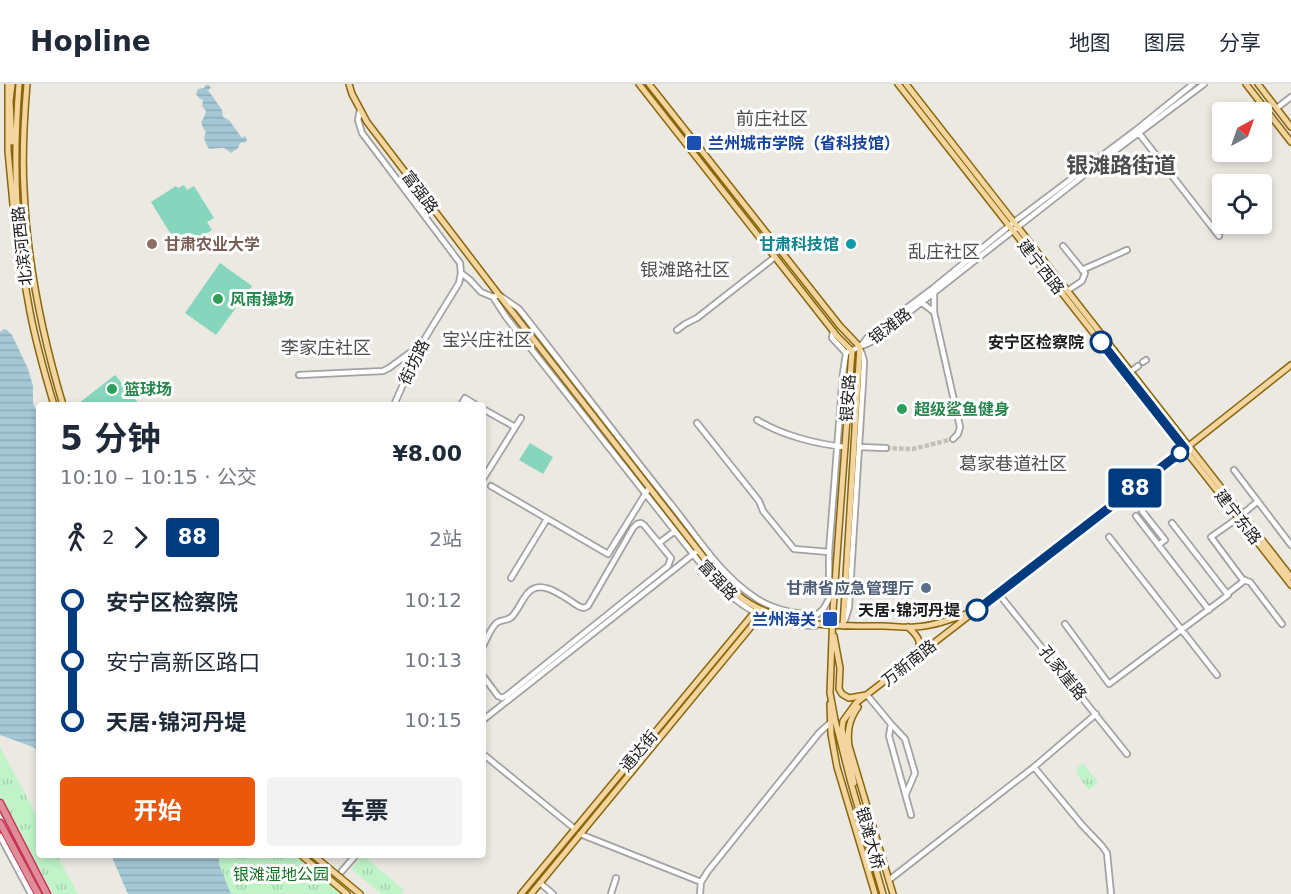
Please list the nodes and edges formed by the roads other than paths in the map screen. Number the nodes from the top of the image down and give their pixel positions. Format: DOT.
graph roads {
  1 [pos="10,84"];
  2 [pos="19,84"];
  3 [pos="29,84"];
  4 [pos="349,84"];
  5 [pos="639,84"];
  6 [pos="649,84"];
  7 [pos="898,84"];
  8 [pos="906,84"];
  9 [pos="1193,84"];
  10 [pos="1204,84"];
  11 [pos="1246,84"];
  12 [pos="1258,84"];
  13 [pos="1291,97"];
  14 [pos="1277,108"];
  15 [pos="360,110"];
  16 [pos="1291,126"];
  17 [pos="1138,131"];
  18 [pos="1291,142"];
  19 [pos="16,182"];
  20 [pos="24,185"];
  21 [pos="1013,226"];
  22 [pos="1219,236"];
  23 [pos="1063,246"];
  24 [pos="1127,249"];
  25 [pos="775,256"];
  26 [pos="1082,270"];
  27 [pos="461,273"];
  28 [pos="1067,291"];
  29 [pos="934,293"];
  30 [pos="496,296"];
  31 [pos="921,302"];
  32 [pos="934,312"];
  33 [pos="30,313"];
  34 [pos="677,330"];
  35 [pos="422,344"];
  36 [pos="860,347"];
  37 [pos="849,352"];
  38 [pos="1291,365"];
  39 [pos="1138,366"];
  40 [pos="1130,372"];
  41 [pos="299,375"];
  42 [pos="53,402"];
  43 [pos="62,402"];
  44 [pos="395,402"];
  45 [pos="486,411"];
  46 [pos="521,418"];
  47 [pos="757,420"];
  48 [pos="697,423"];
  49 [pos="515,427"];
  50 [pos="953,439"];
  51 [pos="837,446"];
  52 [pos="845,447"];
  53 [pos="859,447"];
  54 [pos="886,448"];
  55 [pos="1186,448"];
  56 [pos="1234,470"];
  57 [pos="486,473"];
  58 [pos="491,486"];
  59 [pos="647,491"];
  60 [pos="1258,501"];
  61 [pos="1142,511"];
  62 [pos="1136,516"];
  63 [pos="1240,517"];
  64 [pos="547,519"];
  65 [pos="1172,523"];
  66 [pos="677,529"];
  67 [pos="1108,537"];
  68 [pos="659,543"];
  69 [pos="1158,545"];
  70 [pos="1291,545"];
  71 [pos="696,552"];
  72 [pos="829,552"];
  73 [pos="1291,577"];
  74 [pos="511,578"];
  75 [pos="1245,580"];
  76 [pos="1291,585"];
  77 [pos="998,593"];
  78 [pos="1227,594"];
  79 [pos="829,599"];
  80 [pos="765,603"];
  81 [pos="977,610"];
  82 [pos="1209,610"];
  83 [pos="759,612"];
  84 [pos="1065,624"];
  85 [pos="1282,624"];
  86 [pos="832,625"];
  87 [pos="843,626"];
  88 [pos="908,627"];
  89 [pos="1181,630"];
  90 [pos="486,641"];
  91 [pos="915,658"];
  92 [pos="1216,675"];
  93 [pos="486,680"];
  94 [pos="830,693"];
  95 [pos="867,695"];
  96 [pos="1096,714"];
  97 [pos="486,718"];
  98 [pos="830,723"];
  99 [pos="891,724"];
  100 [pos="1127,754"];
  101 [pos="486,756"];
  102 [pos="1034,767"];
  103 [pos="852,783"];
  104 [pos="906,794"];
  105 [pos="0,803"];
  106 [pos="911,815"];
  107 [pos="0,823"];
  108 [pos="575,829"];
  109 [pos="580,834"];
  110 [pos="0,836"];
  111 [pos="305,858"];
  112 [pos="317,858"];
  113 [pos="353,858"];
  114 [pos="342,871"];
  115 [pos="616,878"];
  116 [pos="889,880"];
  117 [pos="701,882"];
  118 [pos="540,883"];
  119 [pos="31,894"];
  120 [pos="38,894"];
  121 [pos="47,894"];
  122 [pos="347,894"];
  123 [pos="360,894"];
  124 [pos="521,894"];
  125 [pos="531,894"];
  126 [pos="553,894"];
  127 [pos="611,894"];
  128 [pos="700,894"];
  129 [pos="874,894"];
  130 [pos="885,894"];
  131 [pos="893,894"];
  132 [pos="1111,894"];
  1 -- 19 [label="main road"];
  1 -- 33 [label="main road"];
  2 -- 19 [label="main road, 北滨河西路"];
  3 -- 20 [label="main road, 北滨河西路"];
  4 -- 15 [label="main road, 富强路"];
  5 -- 25 [label="main road, 银安路"];
  6 -- 36 [label="main road"];
  7 -- 21 [label="main road, 建宁西路"];
  8 -- 21 [label="main road, 建宁西路"];
  9 -- 17 [label="street"];
  10 -- 17 [label="street"];
  11 -- 18 [label="main road"];
  12 -- 14 [label="main road"];
  13 -- 14 [label="street"];
  14 -- 16 [label="main road"];
  15 -- 27 [label="street"];
  15 -- 30 [label="main road, 富强路"];
  17 -- 21 [label="street"];
  17 -- 22 [label="street"];
  19 -- 20 [label="main road"];
  19 -- 33 [label="main road, 北滨河西路"];
  20 -- 43 [label="main road, 北滨河西路"];
  21 -- 28 [label="main road, 建宁西路"];
  21 -- 29 [label="street, 银滩路"];
  21 -- 36 [label="street, 银滩路"];
  21 -- 55 [label="main road, 建宁西路"];
  23 -- 26 [label="street"];
  24 -- 26 [label="street"];
  25 -- 34 [label="street"];
  25 -- 37 [label="main road, 银安路"];
  26 -- 28 [label="street"];
  27 -- 30 [label="street"];
  27 -- 35 [label="street, 街坊路"];
  28 -- 40 [label="main road, 建宁西路"];
  29 -- 31 [label="street, 银滩路"];
  29 -- 32 [label="street"];
  30 -- 59 [label="main road, 富强路"];
  30 -- 80 [label="street, 富强路"];
  31 -- 32 [label="street"];
  31 -- 36 [label="street, 银滩路"];
  32 -- 50 [label="street"];
  33 -- 42 [label="main road, 北滨河西路"];
  35 -- 41 [label="street"];
  35 -- 44 [label="street, 街坊路"];
  36 -- 37 [label="street"];
  36 -- 53 [label="street"];
  36 -- 87 [label="main road, 银安路"];
  37 -- 51 [label="street"];
  37 -- 52 [label="main road, 银安路"];
  38 -- 55 [label="main road, 万新南路"];
  39 -- 40 [label="street"];
  40 -- 55 [label="main road, 建宁西路"];
  45 -- 49 [label="street"];
  46 -- 49 [label="street"];
  47 -- 51 [label="street"];
  48 -- 72 [label="street"];
  49 -- 57 [label="street"];
  51 -- 52 [label="street"];
  51 -- 72 [label="street"];
  52 -- 86 [label="main road, 银安路"];
  53 -- 54 [label="street"];
  53 -- 87 [label="street"];
  55 -- 63 [label="main road, 建宁东路"];
  55 -- 77 [label="main road, 万新南路"];
  56 -- 60 [label="street"];
  58 -- 64 [label="street"];
  59 -- 64 [label="street"];
  59 -- 66 [label="main road, 富强路"];
  60 -- 63 [label="street"];
  60 -- 70 [label="street"];
  61 -- 69 [label="street"];
  62 -- 69 [label="street"];
  63 -- 73 [label="main road, 建宁东路"];
  63 -- 75 [label="street"];
  63 -- 76 [label="main road, 建宁东路"];
  64 -- 74 [label="street"];
  65 -- 78 [label="street"];
  66 -- 68 [label="street"];
  66 -- 71 [label="main road, 富强路"];
  67 -- 89 [label="street"];
  68 -- 90 [label="street"];
  68 -- 93 [label="street"];
  69 -- 82 [label="street"];
  71 -- 83 [label="main road, 富强路"];
  71 -- 97 [label="street"];
  72 -- 79 [label="street"];
  75 -- 78 [label="street"];
  75 -- 85 [label="street"];
  77 -- 81 [label="main road, 万新南路"];
  77 -- 96 [label="street, 孔家崖路"];
  78 -- 82 [label="street"];
  79 -- 80 [label="street, 富强路"];
  79 -- 86 [label="street"];
  80 -- 83 [label="street"];
  81 -- 88 [label="main road"];
  81 -- 91 [label="main road, 万新南路"];
  82 -- 89 [label="street"];
  83 -- 86 [label="main road, 富强路"];
  83 -- 108 [label="main road, 通达街"];
  83 -- 109 [label="main road, 通达街"];
  84 -- 89 [label="street"];
  86 -- 87 [label="main road, 富强路"];
  86 -- 94 [label="main road, 银安路"];
  86 -- 95 [label="main road"];
  87 -- 88 [label="main road, 富强路"];
  88 -- 91 [label="main road"];
  89 -- 92 [label="street"];
  91 -- 95 [label="main road, 万新南路"];
  94 -- 98 [label="main road"];
  94 -- 103 [label="main road, 银安路"];
  95 -- 99 [label="street"];
  95 -- 103 [label="main road, 万新南路"];
  95 -- 116 [label="main road"];
  96 -- 100 [label="street, 孔家崖路"];
  96 -- 102 [label="street"];
  98 -- 117 [label="street"];
  98 -- 129 [label="main road"];
  99 -- 104 [label="street"];
  99 -- 104 [label="street"];
  101 -- 108 [label="street"];
  102 -- 116 [label="street"];
  102 -- 132 [label="street"];
  103 -- 130 [label="main road, 银滩大桥"];
  104 -- 106 [label="street"];
  105 -- 121 [label="highway"];
  107 -- 120 [label="highway"];
  108 -- 124 [label="main road, 通达街"];
  109 -- 117 [label="street"];
  109 -- 118 [label="main road, 通达街"];
  110 -- 119 [label="street"];
  111 -- 122 [label="main road"];
  112 -- 123 [label="main road"];
  113 -- 114 [label="street"];
  115 -- 127 [label="street"];
  116 -- 131 [label="main road"];
  117 -- 128 [label="street"];
  118 -- 125 [label="main road, 通达街"];
  118 -- 126 [label="street"];
}
